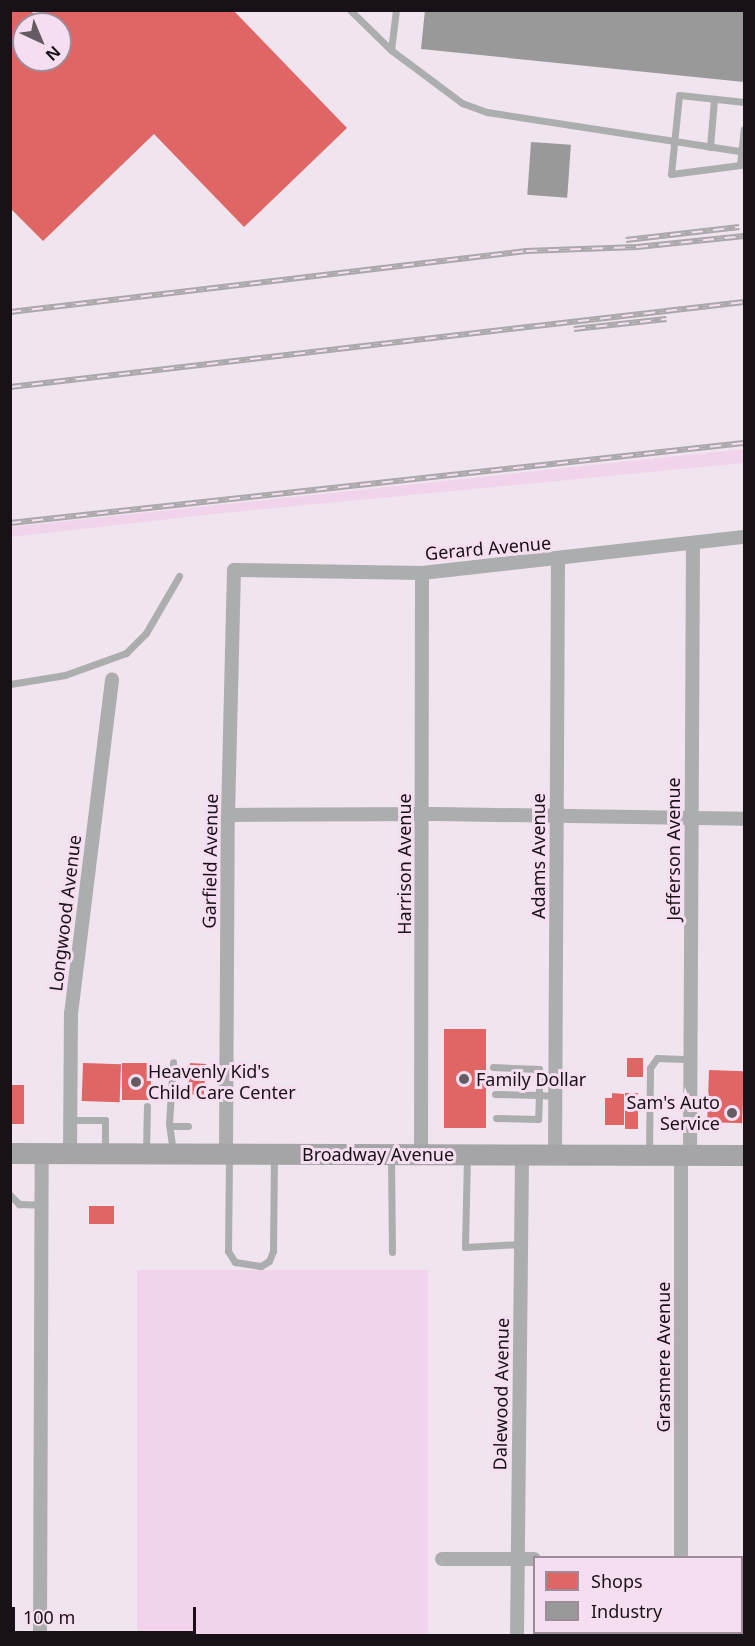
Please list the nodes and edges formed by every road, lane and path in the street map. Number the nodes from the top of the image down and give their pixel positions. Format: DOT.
graph roads {
  1 [pos="350,10"];
  2 [pos="396,10"];
  3 [pos="392,50"];
  4 [pos="714,99"];
  5 [pos="744,102"];
  6 [pos="744,129"];
  7 [pos="673,141"];
  8 [pos="710,147"];
  9 [pos="743,152"];
  10 [pos="744,537"];
  11 [pos="693,543"];
  12 [pos="558,560"];
  13 [pos="234,570"];
  14 [pos="422,573"];
  15 [pos="179,576"];
  16 [pos="112,679"];
  17 [pos="10,684"];
  18 [pos="423,814"];
  19 [pos="228,815"];
  20 [pos="556,816"];
  21 [pos="691,816"];
  22 [pos="744,819"];
  23 [pos="691,1059"];
  24 [pos="173,1062"];
  25 [pos="493,1067"];
  26 [pos="495,1094"];
  27 [pos="538,1095"];
  28 [pos="555,1096"];
  29 [pos="147,1106"];
  30 [pos="496,1118"];
  31 [pos="70,1120"];
  32 [pos="170,1126"];
  33 [pos="188,1126"];
  34 [pos="228,1152"];
  35 [pos="10,1153"];
  36 [pos="105,1153"];
  37 [pos="146,1153"];
  38 [pos="173,1153"];
  39 [pos="274,1153"];
  40 [pos="522,1153"];
  41 [pos="42,1154"];
  42 [pos="70,1154"];
  43 [pos="467,1154"];
  44 [pos="555,1154"];
  45 [pos="391,1155"];
  46 [pos="421,1155"];
  47 [pos="649,1155"];
  48 [pos="744,1155"];
  49 [pos="686,1156"];
  50 [pos="10,1195"];
  51 [pos="42,1205"];
  52 [pos="521,1244"];
  53 [pos="392,1252"];
  54 [pos="681,1556"];
  55 [pos="517,1558"];
  56 [pos="442,1559"];
  57 [pos="533,1559"];
  58 [pos="40,1635"];
  59 [pos="517,1635"];
  1 -- 3 [label="lane"];
  2 -- 3 [label="lane"];
  3 -- 7 [label="lane"];
  4 -- 5 [label="lane"];
  4 -- 7 [label="lane"];
  4 -- 8 [label="lane"];
  6 -- 9 [label="lane"];
  7 -- 8 [label="lane"];
  7 -- 9 [label="lane"];
  8 -- 9 [label="lane"];
  10 -- 11 [label="street, Gerard Avenue"];
  11 -- 12 [label="street, Gerard Avenue"];
  11 -- 21 [label="street, Jefferson Avenue"];
  12 -- 14 [label="street, Gerard Avenue"];
  12 -- 20 [label="street, Adams Avenue"];
  13 -- 14 [label="street, Gerard Avenue"];
  13 -- 19 [label="street, Garfield Avenue"];
  14 -- 18 [label="street, Harrison Avenue"];
  15 -- 17 [label="lane"];
  16 -- 31 [label="street, Longwood Avenue"];
  18 -- 19 [label="street"];
  18 -- 20 [label="street"];
  18 -- 46 [label="street, Harrison Avenue"];
  19 -- 34 [label="street, Garfield Avenue"];
  20 -- 21 [label="street"];
  20 -- 28 [label="street, Adams Avenue"];
  21 -- 22 [label="street"];
  21 -- 23 [label="street, Jefferson Avenue"];
  23 -- 47 [label="lane"];
  23 -- 49 [label="street, Jefferson Avenue"];
  24 -- 32 [label="lane"];
  25 -- 27 [label="lane"];
  26 -- 27 [label="lane"];
  27 -- 28 [label="lane"];
  27 -- 30 [label="lane"];
  28 -- 44 [label="street, Adams Avenue"];
  29 -- 37 [label="lane"];
  31 -- 36 [label="lane"];
  31 -- 42 [label="street, Longwood Avenue"];
  32 -- 33 [label="lane"];
  32 -- 38 [label="lane"];
  34 -- 38 [label="main road, Broadway Avenue"];
  34 -- 39 [label="main road, Broadway Avenue"];
  34 -- 39 [label="lane"];
  35 -- 41 [label="main road, Broadway Avenue"];
  36 -- 37 [label="main road, Broadway Avenue"];
  36 -- 42 [label="main road, Broadway Avenue"];
  37 -- 38 [label="main road, Broadway Avenue"];
  39 -- 45 [label="main road, Broadway Avenue"];
  40 -- 43 [label="main road, Broadway Avenue"];
  40 -- 44 [label="main road, Broadway Avenue"];
  40 -- 52 [label="street, Dalewood Avenue"];
  41 -- 42 [label="main road, Broadway Avenue"];
  41 -- 51 [label="street"];
  43 -- 46 [label="main road, Broadway Avenue"];
  43 -- 52 [label="lane"];
  44 -- 47 [label="main road, Broadway Avenue"];
  45 -- 46 [label="main road, Broadway Avenue"];
  45 -- 53 [label="lane"];
  47 -- 49 [label="main road, Broadway Avenue"];
  48 -- 49 [label="main road, Broadway Avenue"];
  49 -- 54 [label="street, Grasmere Avenue"];
  50 -- 51 [label="lane"];
  51 -- 58 [label="street"];
  52 -- 55 [label="street, Dalewood Avenue"];
  55 -- 56 [label="street"];
  55 -- 57 [label="street"];
  55 -- 59 [label="street, Dalewood Avenue"];
}
